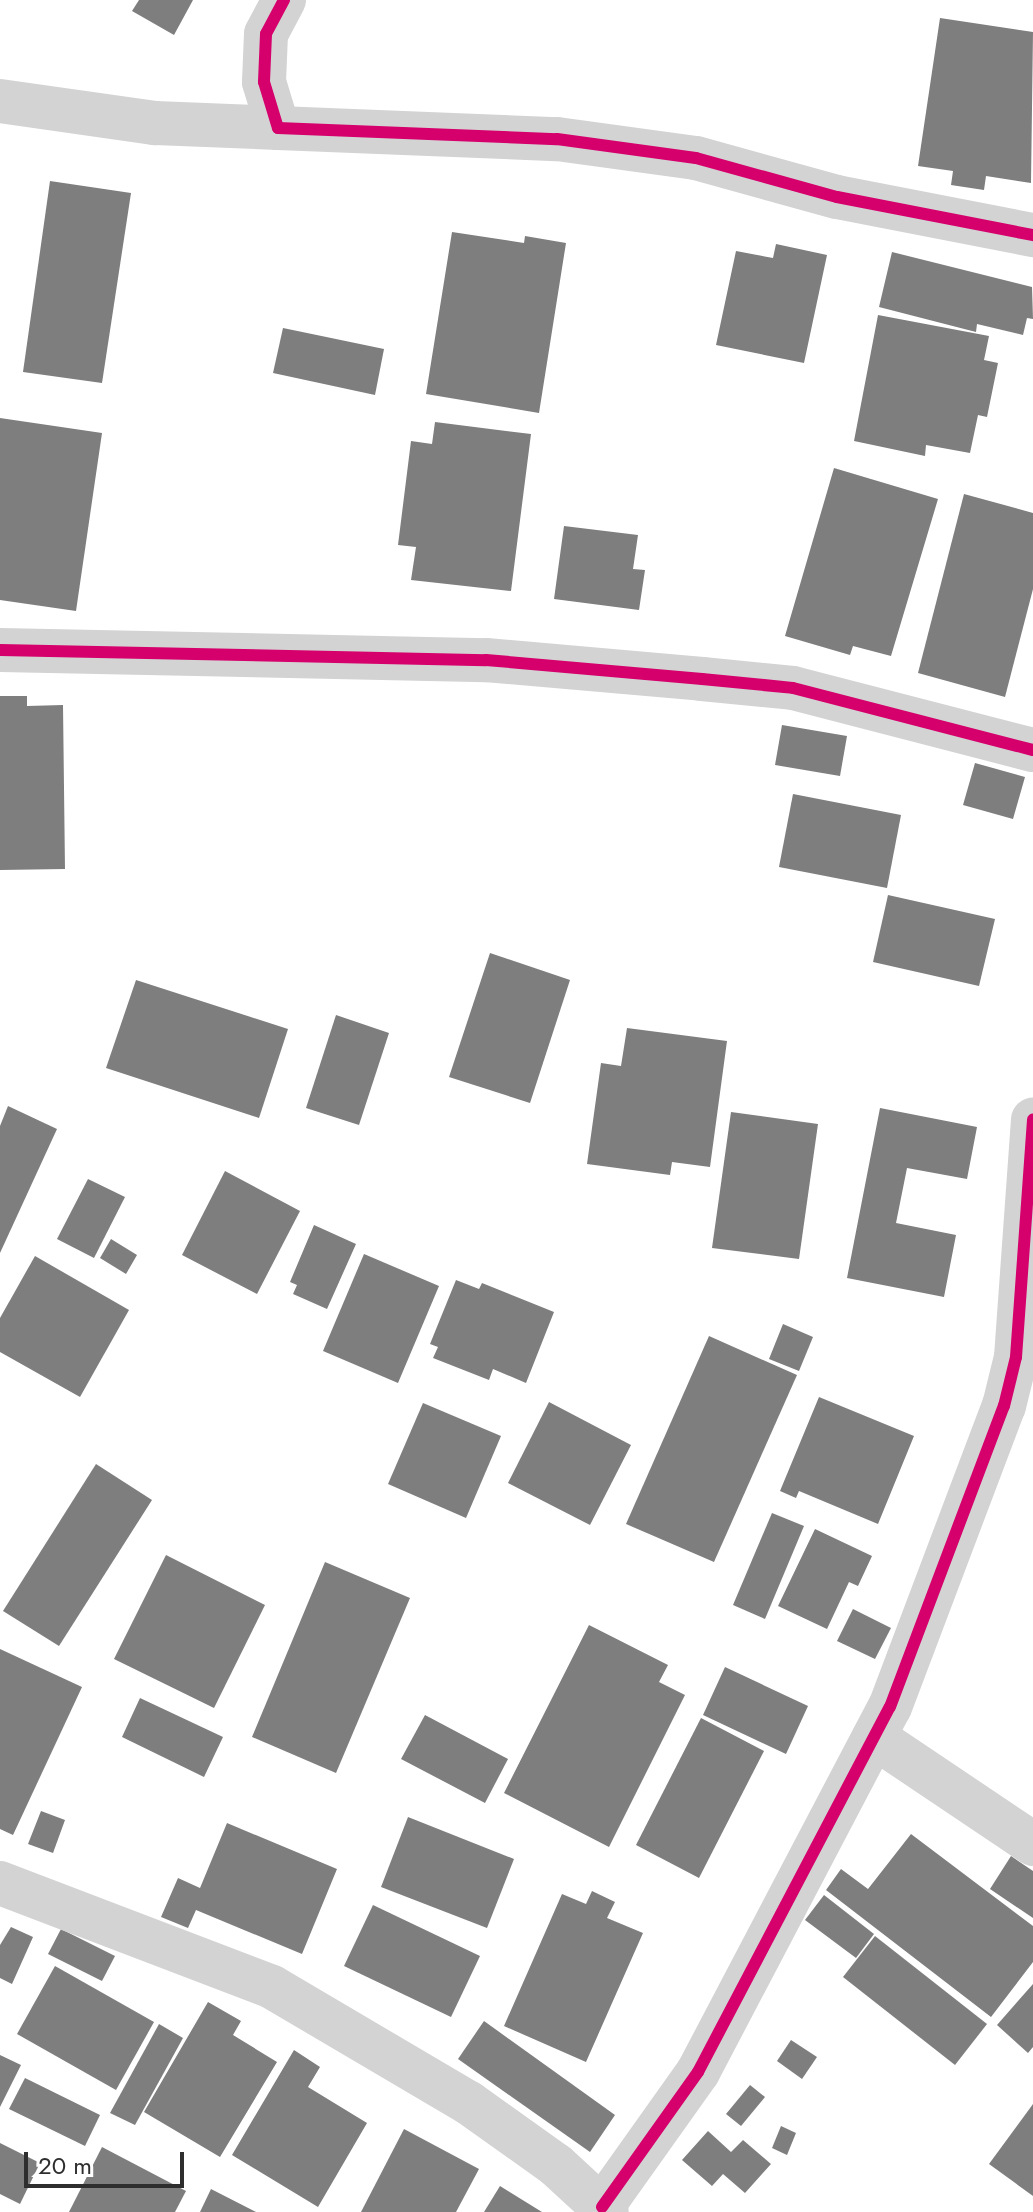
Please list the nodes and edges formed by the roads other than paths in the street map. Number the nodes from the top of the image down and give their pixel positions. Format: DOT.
graph roads {
  1 [pos="284,0"];
  2 [pos="0,101"];
  3 [pos="278,128"];
  4 [pos="1033,235"];
  5 [pos="0,650"];
  6 [pos="1033,750"];
  7 [pos="1033,1120"];
  8 [pos="874,1737"];
  9 [pos="1033,1844"];
  10 [pos="0,1883"];
  11 [pos="604,2210"];
  1 -- 3 [label="street"];
  2 -- 3 [label="street"];
  3 -- 4 [label="street"];
  5 -- 6 [label="street"];
  7 -- 8 [label="street"];
  8 -- 9 [label="street"];
  8 -- 11 [label="street"];
  10 -- 11 [label="street"];
}
